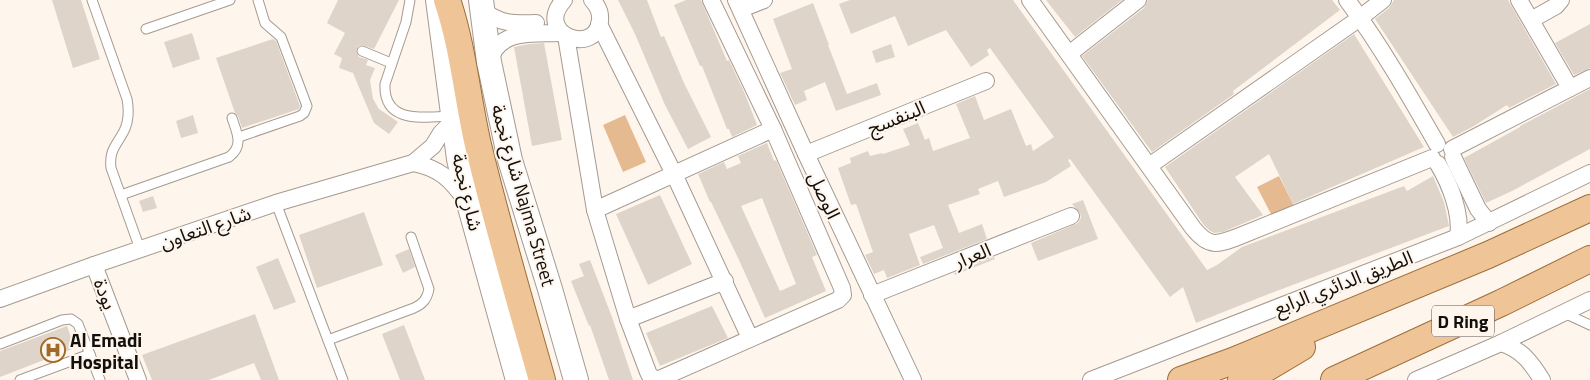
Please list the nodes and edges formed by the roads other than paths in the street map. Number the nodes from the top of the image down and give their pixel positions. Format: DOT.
graph roads {
  1 [pos="92,0"];
  2 [pos="230,0"];
  3 [pos="258,0"];
  4 [pos="410,0"];
  5 [pos="438,0"];
  6 [pos="447,0"];
  7 [pos="711,0"];
  8 [pos="764,0"];
  9 [pos="1030,0"];
  10 [pos="1138,0"];
  11 [pos="1347,0"];
  12 [pos="1383,0"];
  13 [pos="1519,0"];
  14 [pos="1561,0"];
  15 [pos="597,1"];
  16 [pos="217,2"];
  17 [pos="560,2"];
  18 [pos="482,4"];
  19 [pos="739,4"];
  20 [pos="1360,18"];
  21 [pos="1532,20"];
  22 [pos="600,24"];
  23 [pos="146,29"];
  24 [pos="561,31"];
  25 [pos="362,52"];
  26 [pos="1069,54"];
  27 [pos="490,62"];
  28 [pos="391,63"];
  29 [pos="1590,78"];
  30 [pos="986,82"];
  31 [pos="1570,88"];
  32 [pos="232,118"];
  33 [pos="453,119"];
  34 [pos="773,129"];
  35 [pos="239,137"];
  36 [pos="806,154"];
  37 [pos="1442,154"];
  38 [pos="413,163"];
  39 [pos="1149,166"];
  40 [pos="674,174"];
  41 [pos="1590,174"];
  42 [pos="121,195"];
  43 [pos="276,203"];
  44 [pos="470,207"];
  45 [pos="1590,208"];
  46 [pos="595,210"];
  47 [pos="1071,216"];
  48 [pos="1489,223"];
  49 [pos="412,237"];
  50 [pos="1458,237"];
  51 [pos="140,249"];
  52 [pos="1590,259"];
  53 [pos="94,265"];
  54 [pos="725,282"];
  55 [pos="872,295"];
  56 [pos="0,299"];
  57 [pos="1588,305"];
  58 [pos="1363,307"];
  59 [pos="1564,313"];
  60 [pos="628,319"];
  61 [pos="1590,325"];
  62 [pos="1536,326"];
  63 [pos="750,338"];
  64 [pos="328,340"];
  65 [pos="1501,343"];
  66 [pos="0,344"];
  67 [pos="90,354"];
  68 [pos="1538,373"];
  69 [pos="20,380"];
  70 [pos="100,380"];
  71 [pos="138,380"];
  72 [pos="343,380"];
  73 [pos="518,380"];
  74 [pos="542,380"];
  75 [pos="576,380"];
  76 [pos="913,380"];
  77 [pos="1091,380"];
  78 [pos="1181,380"];
  79 [pos="1241,380"];
  80 [pos="1334,380"];
  81 [pos="1416,380"];
  1 -- 42 [label="lane"];
  2 -- 16 [label="lane"];
  3 -- 35 [label="lane"];
  4 -- 28 [label="lane"];
  5 -- 33 [label="main road, شارع نجمة"];
  6 -- 74 [label="main road"];
  7 -- 34 [label="street"];
  8 -- 19 [label="street"];
  9 -- 26 [label="street"];
  10 -- 26 [label="street"];
  11 -- 20 [label="street"];
  12 -- 20 [label="street"];
  13 -- 21 [label="street"];
  14 -- 21 [label="street"];
  15 -- 22 [label="street"];
  16 -- 23 [label="lane"];
  17 -- 24 [label="street"];
  18 -- 24 [label="street"];
  18 -- 27 [label="main road, شارع نجمة Najma Street"];
  19 -- 36 [label="street, الوصل"];
  20 -- 37 [label="street"];
  20 -- 39 [label="street"];
  21 -- 31 [label="street"];
  22 -- 24 [label="street"];
  22 -- 40 [label="street"];
  24 -- 27 [label="street"];
  24 -- 46 [label="street"];
  25 -- 28 [label="lane"];
  26 -- 39 [label="street"];
  27 -- 75 [label="main road, شارع نجمة Najma Street"];
  28 -- 33 [label="lane"];
  29 -- 31 [label="street"];
  30 -- 36 [label="street, البنفسج"];
  31 -- 37 [label="street"];
  32 -- 35 [label="lane"];
  33 -- 38 [label="street, شارع التعاون"];
  33 -- 44 [label="main road, شارع نجمة"];
  34 -- 40 [label="street"];
  34 -- 63 [label="street"];
  35 -- 42 [label="lane"];
  36 -- 55 [label="street, الوصل"];
  37 -- 39 [label="street"];
  37 -- 48 [label="street"];
  37 -- 50 [label="street"];
  38 -- 43 [label="street, شارع التعاون"];
  38 -- 44 [label="street"];
  40 -- 46 [label="street"];
  40 -- 54 [label="street"];
  41 -- 48 [label="street, الطريق الدائري الرابع"];
  42 -- 51 [label="lane"];
  43 -- 51 [label="street, شارع التعاون"];
  43 -- 64 [label="lane"];
  44 -- 73 [label="main road, شارع نجمة"];
  45 -- 58 [label="main road, الطريق الدائري الرابع / D Ring"];
  46 -- 60 [label="street"];
  47 -- 55 [label="street, العرار"];
  48 -- 50 [label="street, الطريق الدائري الرابع"];
  49 -- 64 [label="lane"];
  50 -- 77 [label="street, الطريق الدائري الرابع"];
  51 -- 53 [label="street, شارع التعاون"];
  52 -- 80 [label="main road, D Ring"];
  53 -- 56 [label="street, شارع التعاون"];
  53 -- 71 [label="street, يودة"];
  54 -- 60 [label="street"];
  54 -- 63 [label="street"];
  55 -- 76 [label="street, الوصل"];
  57 -- 59 [label="street"];
  58 -- 78 [label="main road, الطريق الدائري الرابع / D Ring"];
  58 -- 79 [label="main road"];
  59 -- 61 [label="lane"];
  59 -- 62 [label="street"];
  60 -- 63 [label="street"];
  62 -- 65 [label="street"];
  62 -- 68 [label="street"];
  64 -- 72 [label="lane"];
  65 -- 68 [label="street"];
  65 -- 81 [label="street"];
  66 -- 67 [label="lane"];
  67 -- 69 [label="lane"];
  67 -- 70 [label="lane"];
}
